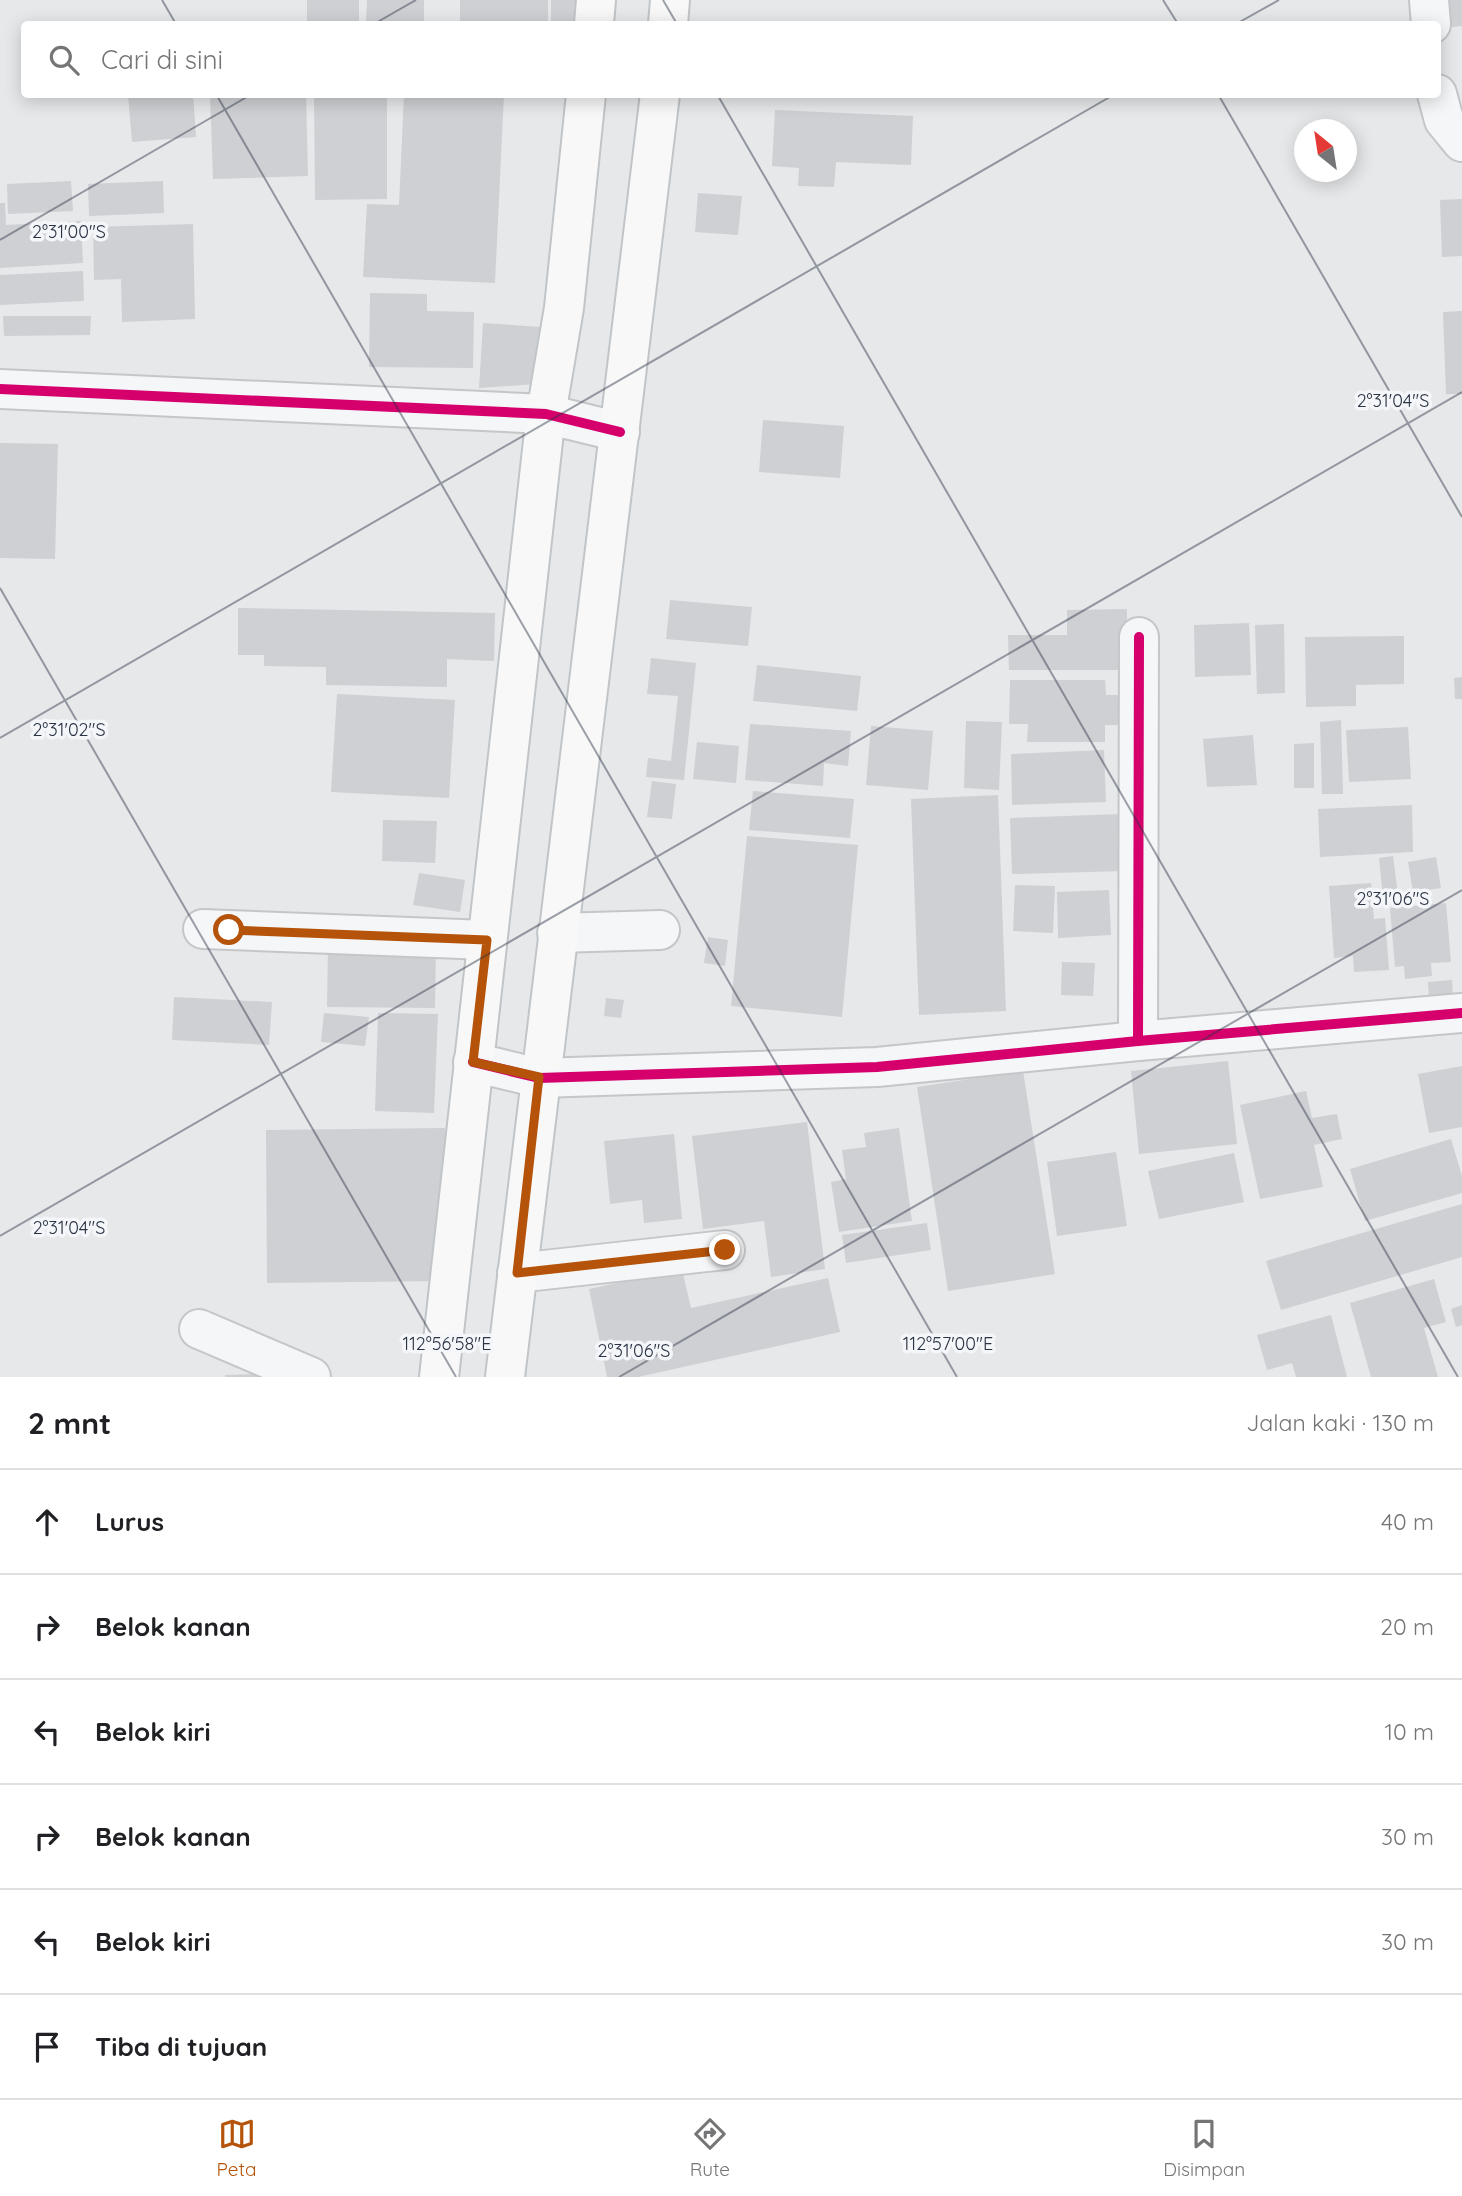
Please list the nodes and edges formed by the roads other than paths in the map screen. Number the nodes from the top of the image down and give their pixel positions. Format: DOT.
graph roads {
  1 [pos="596,0"];
  2 [pos="670,0"];
  3 [pos="1429,0"];
  4 [pos="594,21"];
  5 [pos="668,21"];
  6 [pos="1431,21"];
  7 [pos="586,98"];
  8 [pos="660,98"];
  9 [pos="1438,98"];
  10 [pos="1462,142"];
  11 [pos="0,389"];
  12 [pos="547,414"];
  13 [pos="620,432"];
  14 [pos="1139,637"];
  15 [pos="203,929"];
  16 [pos="660,930"];
  17 [pos="557,933"];
  18 [pos="487,940"];
  19 [pos="1462,1013"];
  20 [pos="1138,1041"];
  21 [pos="473,1062"];
  22 [pos="539,1077"];
  23 [pos="725,1250"];
  24 [pos="517,1273"];
  25 [pos="198,1329"];
  26 [pos="311,1377"];
  27 [pos="439,1377"];
  28 [pos="505,1377"];
  1 -- 4 [label="main road"];
  2 -- 5 [label="main road"];
  3 -- 6 [label="street"];
  7 -- 12 [label="main road"];
  8 -- 13 [label="main road"];
  9 -- 10 [label="street"];
  11 -- 12 [label="street"];
  12 -- 13 [label="street"];
  12 -- 18 [label="main road"];
  13 -- 17 [label="main road"];
  14 -- 20 [label="street"];
  15 -- 18 [label="street"];
  16 -- 17 [label="street"];
  17 -- 22 [label="main road"];
  18 -- 21 [label="main road"];
  19 -- 20 [label="street"];
  20 -- 22 [label="street"];
  21 -- 22 [label="street"];
  21 -- 27 [label="main road"];
  22 -- 24 [label="main road"];
  23 -- 24 [label="street"];
  24 -- 28 [label="main road"];
  25 -- 26 [label="street"];
}
